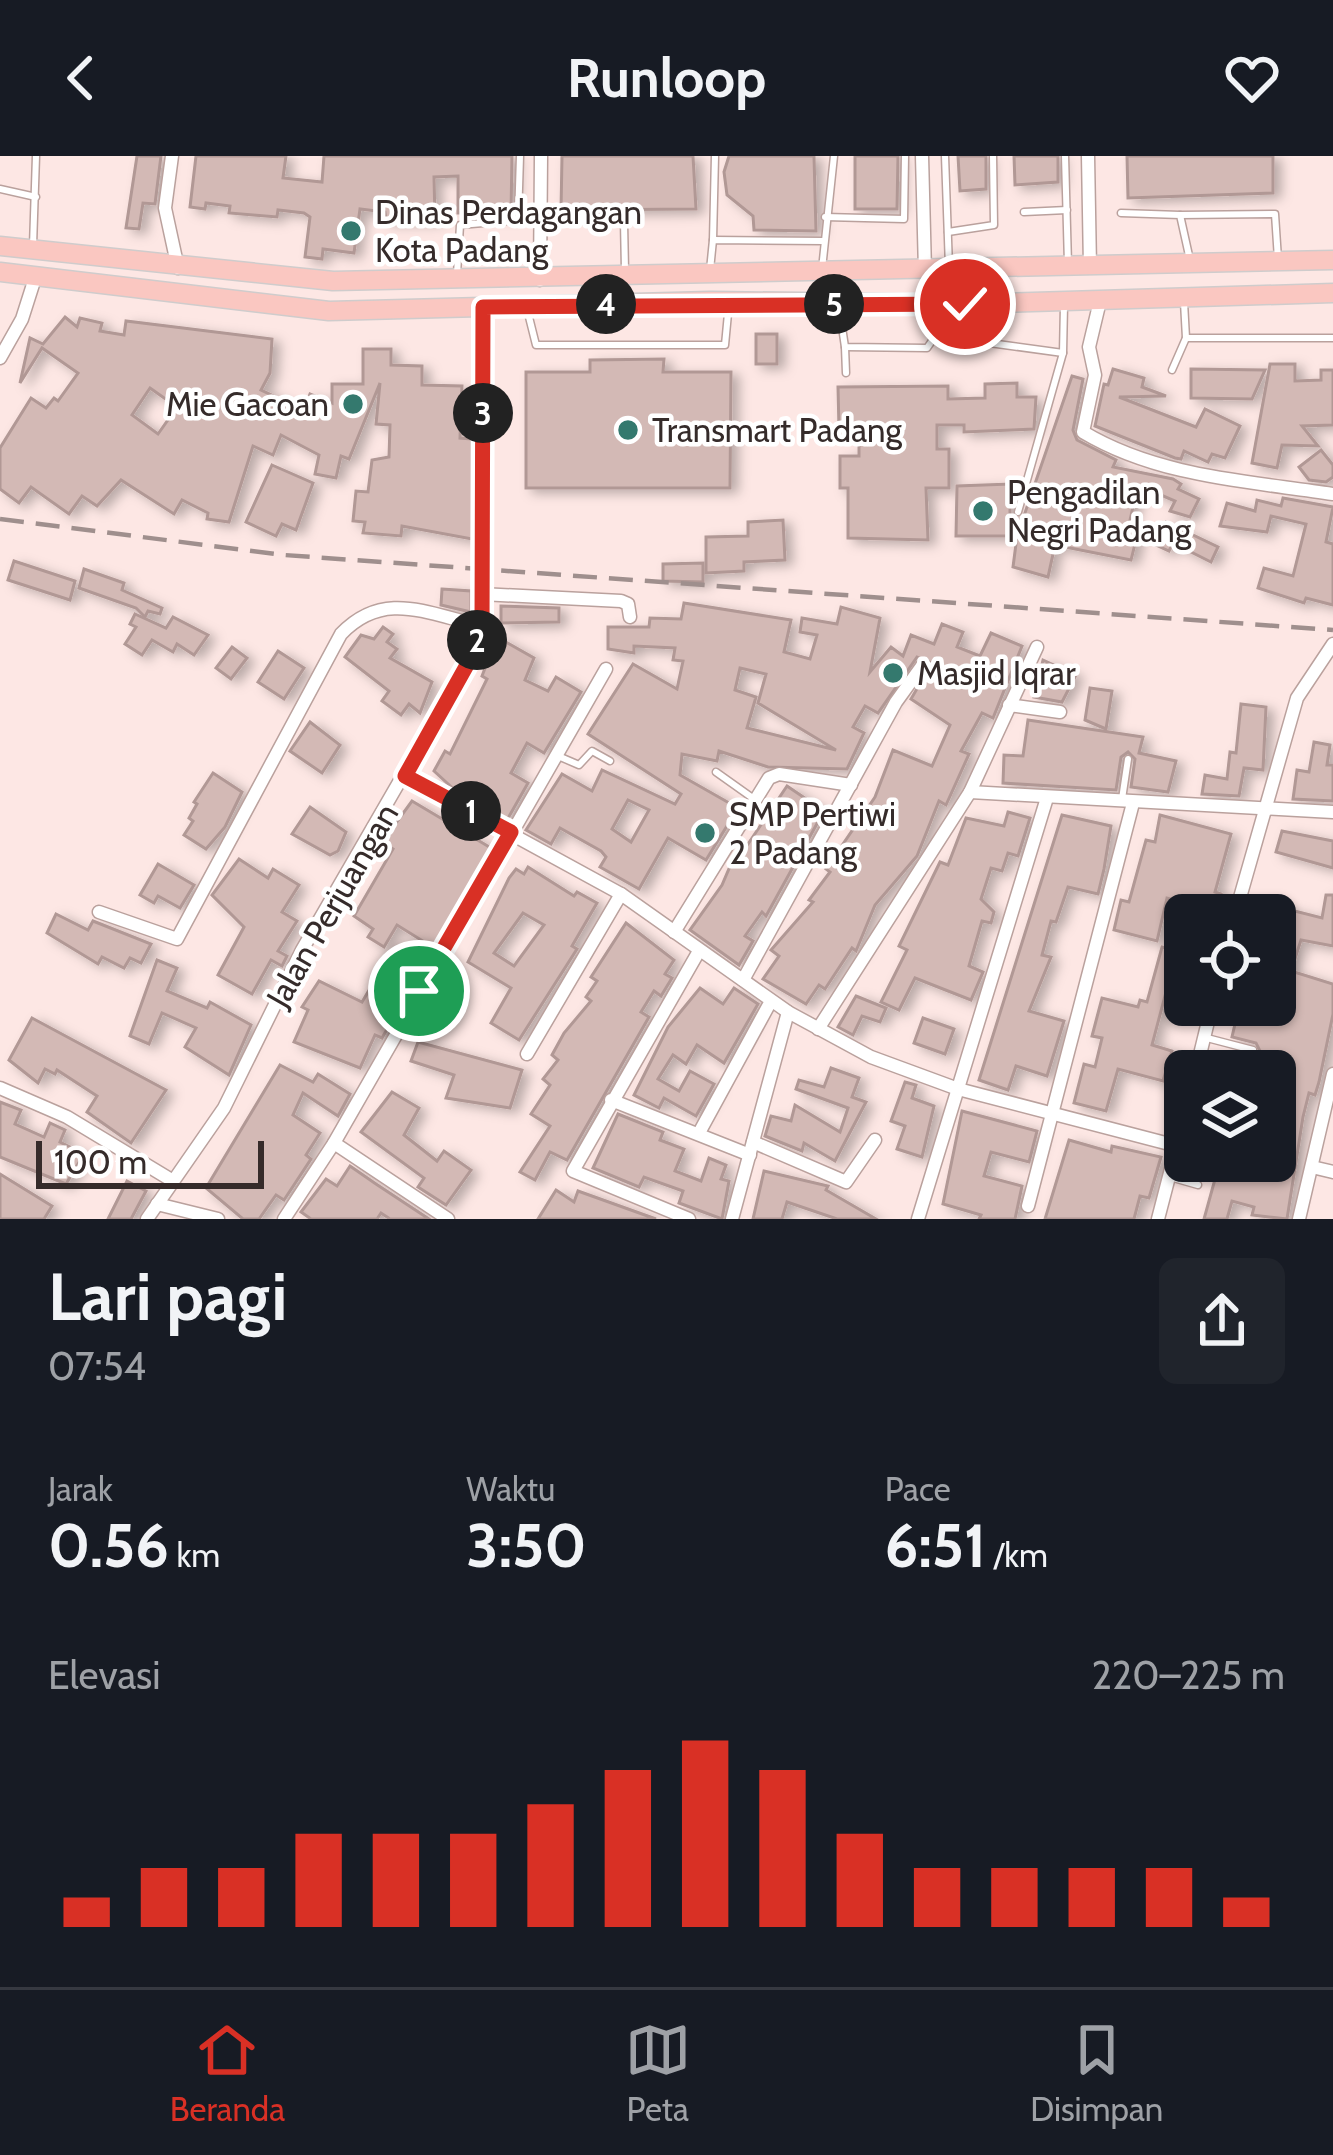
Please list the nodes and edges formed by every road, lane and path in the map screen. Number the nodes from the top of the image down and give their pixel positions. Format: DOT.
graph roads {
  1 [pos="36,156"];
  2 [pos="172,156"];
  3 [pos="520,156"];
  4 [pos="541,156"];
  5 [pos="715,156"];
  6 [pos="834,156"];
  7 [pos="904,156"];
  8 [pos="922,156"];
  9 [pos="945,156"];
  10 [pos="993,156"];
  11 [pos="1065,156"];
  12 [pos="1088,156"];
  13 [pos="0,189"];
  14 [pos="35,197"];
  15 [pos="1067,210"];
  16 [pos="1024,212"];
  17 [pos="1121,213"];
  18 [pos="1180,215"];
  19 [pos="825,218"];
  20 [pos="540,225"];
  21 [pos="948,232"];
  22 [pos="713,240"];
  23 [pos="823,241"];
  24 [pos="0,246"];
  25 [pos="32,250"];
  26 [pos="1333,260"];
  27 [pos="1278,261"];
  28 [pos="1191,263"];
  29 [pos="1090,267"];
  30 [pos="178,268"];
  31 [pos="1068,268"];
  32 [pos="998,269"];
  33 [pos="926,271"];
  34 [pos="949,271"];
  35 [pos="0,272"];
  36 [pos="822,273"];
  37 [pos="36,275"];
  38 [pos="710,275"];
  39 [pos="457,278"];
  40 [pos="625,278"];
  41 [pos="541,280"];
  42 [pos="1333,293"];
  43 [pos="1184,298"];
  44 [pos="1100,301"];
  45 [pos="729,302"];
  46 [pos="1064,302"];
  47 [pos="1000,303"];
  48 [pos="839,304"];
  49 [pos="933,304"];
  50 [pos="965,304"];
  51 [pos="526,305"];
  52 [pos="483,307"];
  53 [pos="1186,338"];
  54 [pos="1333,338"];
  55 [pos="844,347"];
  56 [pos="1063,353"];
  57 [pos="0,358"];
  58 [pos="1172,370"];
  59 [pos="846,373"];
  60 [pos="1333,494"];
  61 [pos="1018,512"];
  62 [pos="482,594"];
  63 [pos="630,617"];
  64 [pos="482,626"];
  65 [pos="1333,644"];
  66 [pos="1037,646"];
  67 [pos="1327,665"];
  68 [pos="922,666"];
  69 [pos="606,669"];
  70 [pos="1009,705"];
  71 [pos="1060,712"];
  72 [pos="555,754"];
  73 [pos="1128,759"];
  74 [pos="610,761"];
  75 [pos="716,772"];
  76 [pos="405,776"];
  77 [pos="851,785"];
  78 [pos="970,793"];
  79 [pos="754,799"];
  80 [pos="1046,801"];
  81 [pos="1127,803"];
  82 [pos="1262,811"];
  83 [pos="1333,812"];
  84 [pos="511,832"];
  85 [pos="1240,894"];
  86 [pos="621,895"];
  87 [pos="99,912"];
  88 [pos="674,932"];
  89 [pos="699,951"];
  90 [pos="743,980"];
  91 [pos="771,1000"];
  92 [pos="788,1012"];
  93 [pos="1207,1026"];
  94 [pos="818,1029"];
  95 [pos="1204,1037"];
  96 [pos="1201,1050"];
  97 [pos="1253,1050"];
  98 [pos="527,1054"];
  99 [pos="1333,1074"];
  100 [pos="0,1088"];
  101 [pos="958,1088"];
  102 [pos="611,1100"];
  103 [pos="1054,1116"];
  104 [pos="699,1133"];
  105 [pos="875,1140"];
  106 [pos="334,1143"];
  107 [pos="1164,1143"];
  108 [pos="751,1148"];
  109 [pos="1312,1167"];
  110 [pos="1333,1172"];
  111 [pos="173,1181"];
  112 [pos="1168,1182"];
  113 [pos="1188,1182"];
  114 [pos="1198,1185"];
  115 [pos="157,1204"];
  116 [pos="1028,1206"];
  117 [pos="147,1219"];
  118 [pos="218,1219"];
  119 [pos="284,1219"];
  120 [pos="448,1219"];
  121 [pos="689,1219"];
  122 [pos="732,1219"];
  123 [pos="918,1219"];
  124 [pos="1157,1219"];
  125 [pos="1299,1219"];
  1 -- 14 [label="lane"];
  2 -- 30 [label="street"];
  3 -- 39 [label="lane"];
  4 -- 20 [label="street"];
  5 -- 22 [label="lane"];
  6 -- 19 [label="lane"];
  7 -- 19 [label="lane"];
  8 -- 33 [label="street"];
  9 -- 21 [label="lane"];
  10 -- 21 [label="lane"];
  11 -- 15 [label="lane"];
  12 -- 29 [label="street"];
  13 -- 14 [label="lane"];
  14 -- 25 [label="lane"];
  15 -- 16 [label="lane"];
  15 -- 31 [label="lane"];
  17 -- 18 [label="lane"];
  18 -- 27 [label="lane"];
  18 -- 28 [label="lane"];
  19 -- 23 [label="lane"];
  20 -- 40 [label="lane"];
  20 -- 41 [label="street"];
  21 -- 34 [label="lane"];
  22 -- 23 [label="lane"];
  22 -- 38 [label="lane"];
  23 -- 36 [label="lane"];
  24 -- 25 [label="main road"];
  25 -- 30 [label="main road"];
  26 -- 27 [label="main road"];
  27 -- 28 [label="main road"];
  28 -- 29 [label="main road"];
  29 -- 31 [label="main road"];
  30 -- 39 [label="main road"];
  31 -- 32 [label="main road"];
  32 -- 34 [label="main road"];
  32 -- 47 [label="main road"];
  33 -- 34 [label="main road"];
  33 -- 36 [label="main road"];
  35 -- 37 [label="main road"];
  36 -- 38 [label="main road"];
  37 -- 52 [label="main road"];
  37 -- 57 [label="street"];
  38 -- 40 [label="main road"];
  39 -- 41 [label="main road"];
  40 -- 41 [label="main road"];
  42 -- 43 [label="main road"];
  43 -- 44 [label="main road"];
  43 -- 53 [label="lane"];
  44 -- 46 [label="main road"];
  44 -- 60 [label="street"];
  45 -- 48 [label="main road"];
  45 -- 51 [label="main road"];
  45 -- 51 [label="lane"];
  46 -- 47 [label="main road"];
  46 -- 56 [label="lane"];
  47 -- 50 [label="main road"];
  48 -- 49 [label="main road"];
  48 -- 55 [label="lane"];
  49 -- 50 [label="main road"];
  49 -- 55 [label="lane"];
  50 -- 56 [label="lane"];
  51 -- 52 [label="main road"];
  52 -- 62 [label="street, Jalan Perjuangan"];
  53 -- 54 [label="lane"];
  53 -- 58 [label="lane"];
  55 -- 59 [label="lane"];
  56 -- 61 [label="lane"];
  62 -- 63 [label="street"];
  62 -- 64 [label="street, Jalan Perjuangan"];
  64 -- 76 [label="street, Jalan Perjuangan"];
  64 -- 87 [label="street"];
  65 -- 67 [label="street"];
  66 -- 70 [label="street"];
  67 -- 82 [label="street"];
  68 -- 77 [label="street"];
  69 -- 72 [label="street"];
  70 -- 71 [label="street"];
  70 -- 78 [label="street"];
  72 -- 74 [label="lane"];
  72 -- 84 [label="street"];
  73 -- 81 [label="lane"];
  75 -- 79 [label="lane"];
  76 -- 84 [label="street"];
  76 -- 111 [label="street, Jalan Perjuangan"];
  77 -- 79 [label="street"];
  77 -- 90 [label="street"];
  78 -- 80 [label="street"];
  78 -- 94 [label="street"];
  79 -- 88 [label="street"];
  80 -- 81 [label="street"];
  80 -- 101 [label="street"];
  81 -- 82 [label="street"];
  81 -- 103 [label="street"];
  82 -- 83 [label="street"];
  82 -- 85 [label="street"];
  84 -- 86 [label="street"];
  84 -- 106 [label="street"];
  86 -- 88 [label="street"];
  86 -- 98 [label="street"];
  88 -- 89 [label="street"];
  89 -- 90 [label="street"];
  89 -- 102 [label="street"];
  90 -- 91 [label="street"];
  91 -- 92 [label="street"];
  91 -- 104 [label="street"];
  92 -- 94 [label="street"];
  92 -- 108 [label="street"];
  93 -- 95 [label="street"];
  94 -- 101 [label="street"];
  95 -- 96 [label="street"];
  95 -- 97 [label="lane"];
  99 -- 109 [label="street"];
  100 -- 111 [label="street"];
  101 -- 103 [label="street"];
  101 -- 123 [label="street"];
  102 -- 104 [label="street"];
  102 -- 121 [label="street"];
  103 -- 107 [label="street"];
  103 -- 116 [label="street"];
  104 -- 108 [label="street"];
  105 -- 108 [label="street"];
  106 -- 119 [label="street"];
  106 -- 120 [label="street"];
  108 -- 122 [label="street"];
  109 -- 110 [label="street"];
  109 -- 125 [label="street"];
  111 -- 115 [label="street, Jalan Perjuangan"];
  112 -- 124 [label="street"];
  113 -- 114 [label="lane"];
  115 -- 117 [label="street, Jalan Perjuangan"];
  115 -- 118 [label="street"];
}
